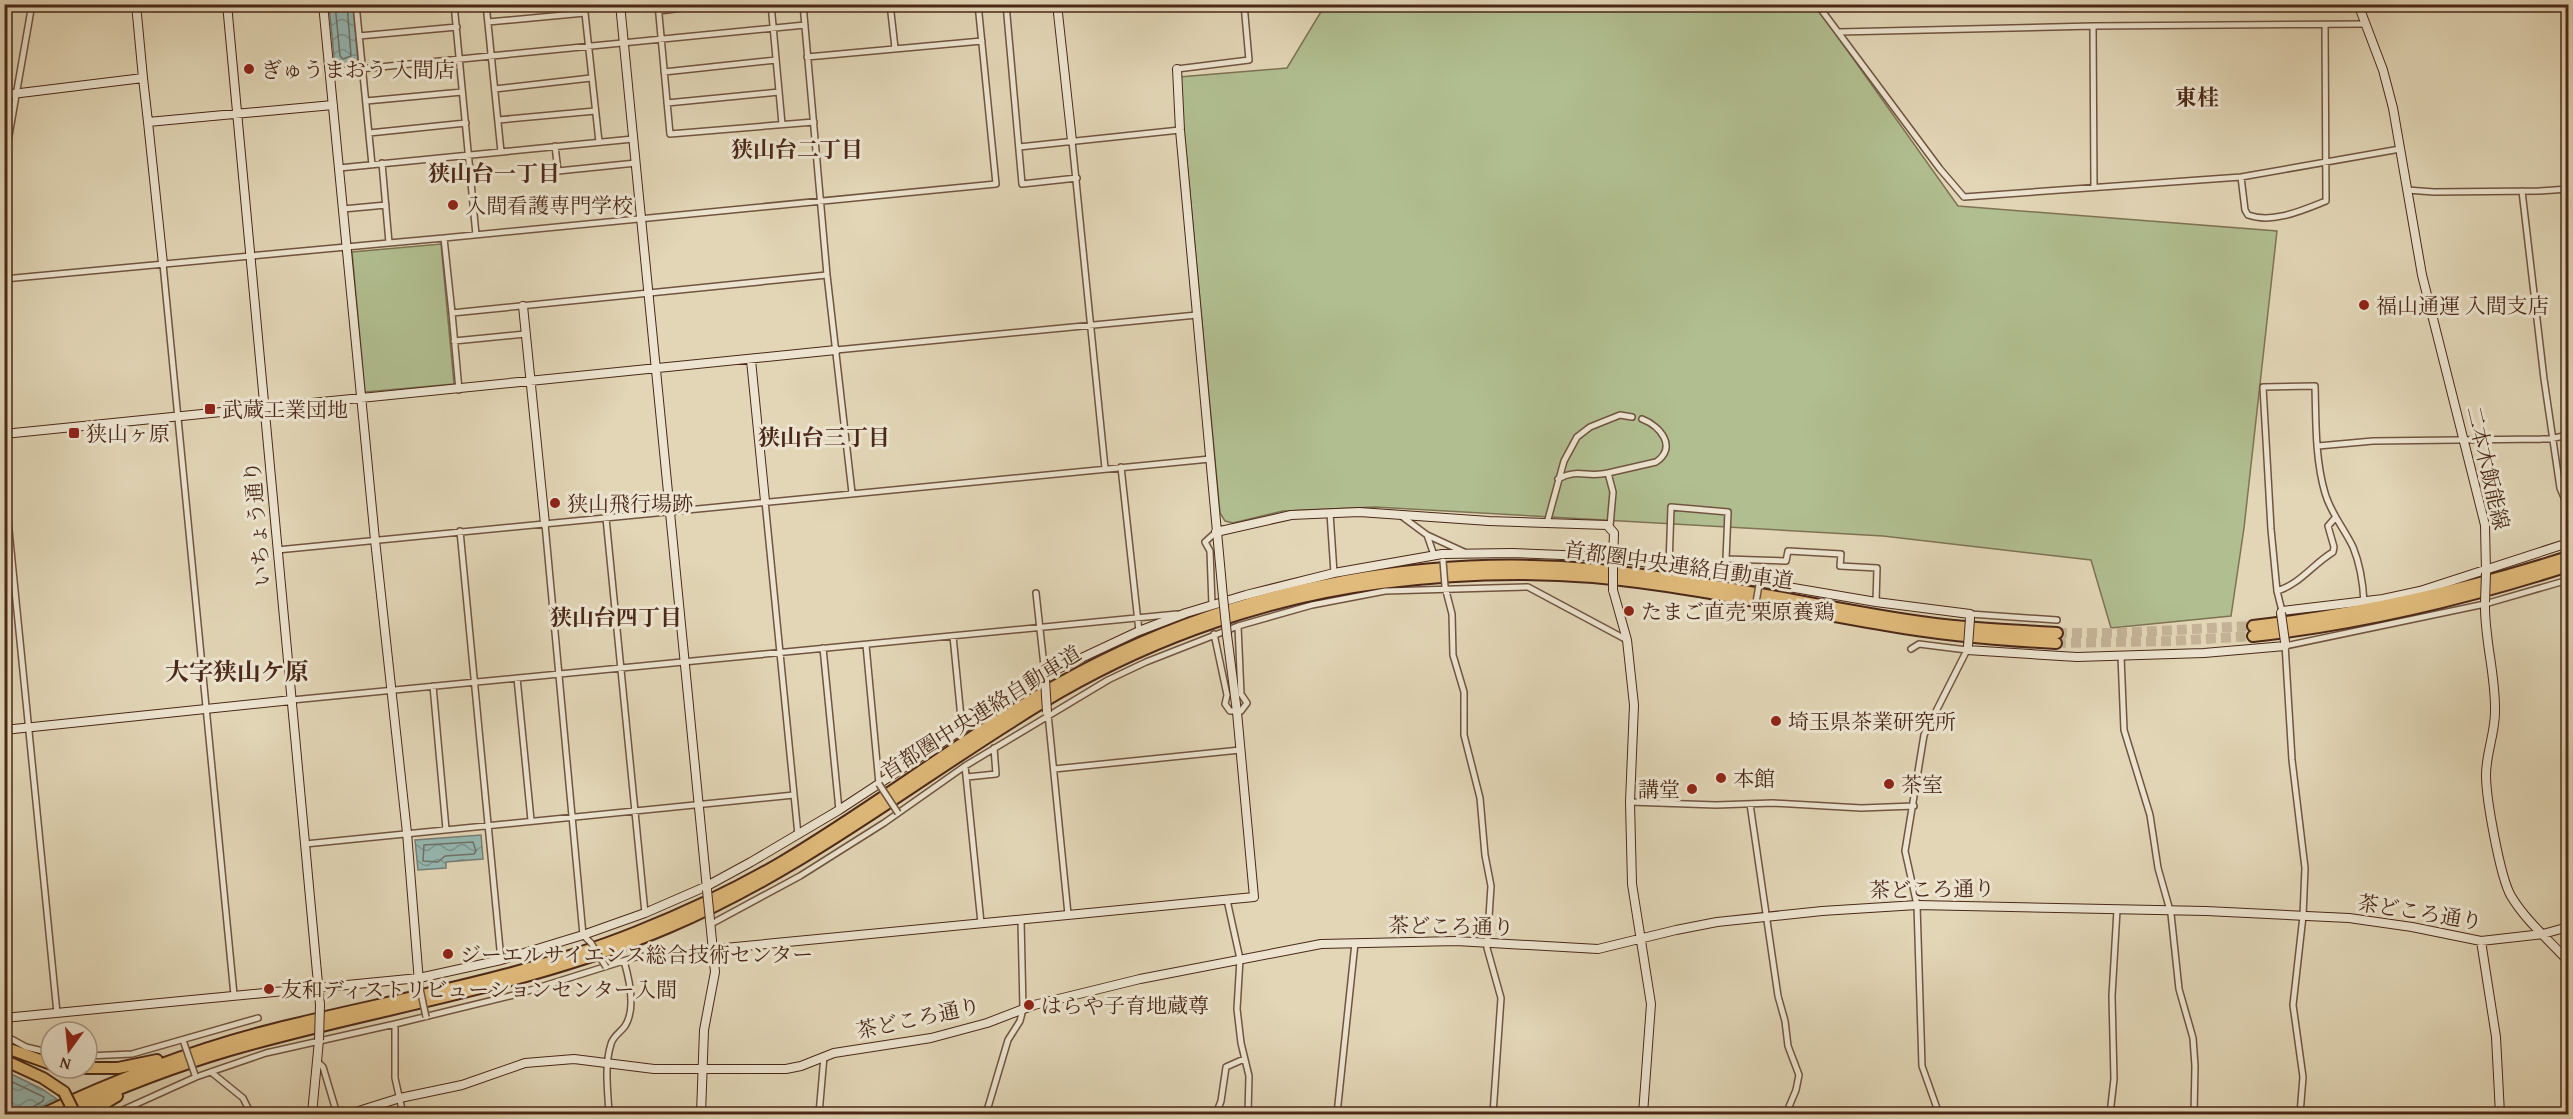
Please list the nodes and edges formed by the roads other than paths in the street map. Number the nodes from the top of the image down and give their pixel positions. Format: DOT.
graph roads {
  1 [pos="32,4"];
  2 [pos="136,4"];
  3 [pos="227,4"];
  4 [pos="323,4"];
  5 [pos="356,4"];
  6 [pos="454,4"];
  7 [pos="486,4"];
  8 [pos="584,4"];
  9 [pos="620,4"];
  10 [pos="714,4"];
  11 [pos="771,4"];
  12 [pos="803,4"];
  13 [pos="890,4"];
  14 [pos="978,4"];
  15 [pos="1006,4"];
  16 [pos="1058,4"];
  17 [pos="1244,4"];
  18 [pos="1817,4"];
  19 [pos="2358,4"];
  20 [pos="659,8"];
  21 [pos="585,13"];
  22 [pos="488,22"];
  23 [pos="2366,24"];
  24 [pos="805,25"];
  25 [pos="2325,25"];
  26 [pos="2093,26"];
  27 [pos="457,27"];
  28 [pos="773,27"];
  29 [pos="1839,32"];
  30 [pos="358,36"];
  31 [pos="661,39"];
  32 [pos="982,41"];
  33 [pos="624,43"];
  34 [pos="588,46"];
  35 [pos="895,48"];
  36 [pos="490,56"];
  37 [pos="807,57"];
  38 [pos="459,59"];
  39 [pos="776,60"];
  40 [pos="362,69"];
  41 [pos="1177,69"];
  42 [pos="329,72"];
  43 [pos="664,72"];
  44 [pos="142,78"];
  45 [pos="591,78"];
  46 [pos="495,89"];
  47 [pos="462,92"];
  48 [pos="779,92"];
  49 [pos="17,93"];
  50 [pos="4,94"];
  51 [pos="366,101"];
  52 [pos="667,103"];
  53 [pos="333,105"];
  54 [pos="595,111"];
  55 [pos="238,114"];
  56 [pos="498,120"];
  57 [pos="148,122"];
  58 [pos="814,122"];
  59 [pos="466,123"];
  60 [pos="782,124"];
  61 [pos="1180,130"];
  62 [pos="369,133"];
  63 [pos="633,138"];
  64 [pos="1072,141"];
  65 [pos="599,142"];
  66 [pos="555,146"];
  67 [pos="1019,147"];
  68 [pos="2400,149"];
  69 [pos="501,152"];
  70 [pos="470,155"];
  71 [pos="2326,162"];
  72 [pos="382,163"];
  73 [pos="636,163"];
  74 [pos="4,164"];
  75 [pos="372,165"];
  76 [pos="339,168"];
  77 [pos="2241,177"];
  78 [pos="1077,178"];
  79 [pos="2094,187"];
  80 [pos="2568,189"];
  81 [pos="2407,190"];
  82 [pos="2522,191"];
  83 [pos="821,200"];
  84 [pos="386,205"];
  85 [pos="343,209"];
  86 [pos="641,219"];
  87 [pos="476,235"];
  88 [pos="444,238"];
  89 [pos="389,243"];
  90 [pos="346,248"];
  91 [pos="251,257"];
  92 [pos="164,264"];
  93 [pos="827,275"];
  94 [pos="4,279"];
  95 [pos="649,294"];
  96 [pos="523,306"];
  97 [pos="452,313"];
  98 [pos="1197,315"];
  99 [pos="1091,325"];
  100 [pos="525,334"];
  101 [pos="454,341"];
  102 [pos="836,350"];
  103 [pos="751,360"];
  104 [pos="655,369"];
  105 [pos="530,382"];
  106 [pos="459,390"];
  107 [pos="361,399"];
  108 [pos="264,409"];
  109 [pos="179,417"];
  110 [pos="1632,417"];
  111 [pos="4,418"];
  112 [pos="1642,419"];
  113 [pos="5,434"];
  114 [pos="2568,435"];
  115 [pos="2553,438"];
  116 [pos="2464,441"];
  117 [pos="2318,446"];
  118 [pos="1210,459"];
  119 [pos="1564,461"];
  120 [pos="1121,467"];
  121 [pos="1105,468"];
  122 [pos="1573,472"];
  123 [pos="1608,473"];
  124 [pos="1558,479"];
  125 [pos="4,480"];
  126 [pos="852,493"];
  127 [pos="765,501"];
  128 [pos="2568,507"];
  129 [pos="670,513"];
  130 [pos="1330,513"];
  131 [pos="1398,513"];
  132 [pos="606,518"];
  133 [pos="2335,518"];
  134 [pos="1547,523"];
  135 [pos="545,524"];
  136 [pos="1611,526"];
  137 [pos="460,531"];
  138 [pos="1216,532"];
  139 [pos="1427,535"];
  140 [pos="375,540"];
  141 [pos="2568,543"];
  142 [pos="277,550"];
  143 [pos="1466,553"];
  144 [pos="1440,557"];
  145 [pos="2568,557"];
  146 [pos="1613,560"];
  147 [pos="1669,566"];
  148 [pos="2568,566"];
  149 [pos="2486,571"];
  150 [pos="1334,573"];
  151 [pos="2568,580"];
  152 [pos="1760,583"];
  153 [pos="1445,587"];
  154 [pos="2277,591"];
  155 [pos="1036,593"];
  156 [pos="1876,602"];
  157 [pos="2364,602"];
  158 [pos="2485,603"];
  159 [pos="1212,605"];
  160 [pos="2282,612"];
  161 [pos="1186,613"];
  162 [pos="1754,614"];
  163 [pos="1970,617"];
  164 [pos="1137,618"];
  165 [pos="2057,620"];
  166 [pos="1238,626"];
  167 [pos="1040,627"];
  168 [pos="1139,631"];
  169 [pos="1214,634"];
  170 [pos="953,636"];
  171 [pos="1627,640"];
  172 [pos="2285,644"];
  173 [pos="866,645"];
  174 [pos="823,648"];
  175 [pos="1968,648"];
  176 [pos="1911,650"];
  177 [pos="780,652"];
  178 [pos="2121,656"];
  179 [pos="684,662"];
  180 [pos="622,668"];
  181 [pos="558,674"];
  182 [pos="517,678"];
  183 [pos="1045,678"];
  184 [pos="474,682"];
  185 [pos="433,686"];
  186 [pos="393,690"];
  187 [pos="292,700"];
  188 [pos="206,708"];
  189 [pos="1237,712"];
  190 [pos="1047,713"];
  191 [pos="28,728"];
  192 [pos="962,728"];
  193 [pos="4,730"];
  194 [pos="994,748"];
  195 [pos="1240,750"];
  196 [pos="965,766"];
  197 [pos="1054,769"];
  198 [pos="967,777"];
  199 [pos="879,784"];
  200 [pos="794,795"];
  201 [pos="1630,802"];
  202 [pos="700,804"];
  203 [pos="1750,804"];
  204 [pos="1914,806"];
  205 [pos="636,810"];
  206 [pos="839,810"];
  207 [pos="898,813"];
  208 [pos="573,816"];
  209 [pos="531,820"];
  210 [pos="489,825"];
  211 [pos="446,829"];
  212 [pos="408,833"];
  213 [pos="798,835"];
  214 [pos="305,844"];
  215 [pos="707,888"];
  216 [pos="1227,900"];
  217 [pos="1917,905"];
  218 [pos="2117,910"];
  219 [pos="2169,910"];
  220 [pos="645,913"];
  221 [pos="1068,914"];
  222 [pos="1767,916"];
  223 [pos="2303,916"];
  224 [pos="1021,920"];
  225 [pos="711,922"];
  226 [pos="981,923"];
  227 [pos="2568,927"];
  228 [pos="2543,934"];
  229 [pos="584,935"];
  230 [pos="1641,939"];
  231 [pos="2481,941"];
  232 [pos="1355,943"];
  233 [pos="1487,944"];
  234 [pos="714,949"];
  235 [pos="1240,959"];
  236 [pos="501,960"];
  237 [pos="624,961"];
  238 [pos="2568,961"];
  239 [pos="606,967"];
  240 [pos="419,981"];
  241 [pos="319,988"];
  242 [pos="234,995"];
  243 [pos="1023,1009"];
  244 [pos="57,1013"];
  245 [pos="426,1017"];
  246 [pos="4,1018"];
  247 [pos="258,1018"];
  248 [pos="395,1024"];
  249 [pos="4,1035"];
  250 [pos="242,1038"];
  251 [pos="319,1040"];
  252 [pos="183,1041"];
  253 [pos="4,1047"];
  254 [pos="39,1050"];
  255 [pos="231,1050"];
  256 [pos="99,1055"];
  257 [pos="824,1056"];
  258 [pos="1244,1059"];
  259 [pos="4,1060"];
  260 [pos="39,1060"];
  261 [pos="318,1062"];
  262 [pos="607,1062"];
  263 [pos="704,1069"];
  264 [pos="99,1070"];
  265 [pos="211,1072"];
  266 [pos="195,1076"];
  267 [pos="400,1098"];
  268 [pos="2568,1111"];
  269 [pos="43,1114"];
  270 [pos="61,1114"];
  271 [pos="75,1114"];
  272 [pos="87,1114"];
  273 [pos="114,1114"];
  274 [pos="250,1114"];
  275 [pos="312,1114"];
  276 [pos="337,1114"];
  277 [pos="349,1114"];
  278 [pos="403,1114"];
  279 [pos="609,1114"];
  280 [pos="702,1114"];
  281 [pos="819,1114"];
  282 [pos="986,1114"];
  283 [pos="1216,1114"];
  284 [pos="1248,1114"];
  285 [pos="1337,1114"];
  286 [pos="1493,1114"];
  287 [pos="1643,1114"];
  288 [pos="1786,1114"];
  289 [pos="1939,1114"];
  290 [pos="2110,1114"];
  291 [pos="2194,1114"];
  292 [pos="2300,1114"];
  293 [pos="2500,1114"];
  294 [pos="2559,1114"];
  1 -- 49 [label="street"];
  2 -- 44 [label="street"];
  3 -- 55 [label="street, いちょう通り"];
  4 -- 42 [label="street"];
  5 -- 30 [label="street"];
  6 -- 27 [label="street"];
  7 -- 22 [label="street"];
  8 -- 21 [label="street"];
  9 -- 33 [label="street"];
  10 -- 20 [label="street"];
  11 -- 28 [label="street"];
  12 -- 24 [label="street"];
  13 -- 35 [label="street"];
  14 -- 32 [label="street"];
  15 -- 67 [label="street"];
  16 -- 64 [label="street"];
  17 -- 41 [label="street"];
  18 -- 29 [label="street"];
  19 -- 23 [label="street, 二本木飯能線"];
  20 -- 31 [label="street"];
  21 -- 22 [label="street"];
  21 -- 34 [label="street"];
  22 -- 36 [label="street"];
  23 -- 25 [label="street"];
  23 -- 68 [label="street, 二本木飯能線"];
  24 -- 28 [label="street"];
  24 -- 37 [label="street"];
  25 -- 26 [label="street"];
  25 -- 71 [label="street"];
  26 -- 29 [label="street"];
  26 -- 79 [label="street"];
  27 -- 30 [label="street"];
  27 -- 38 [label="street"];
  28 -- 31 [label="street"];
  28 -- 39 [label="street"];
  29 -- 79 [label="street"];
  30 -- 40 [label="street"];
  31 -- 33 [label="street"];
  31 -- 43 [label="street"];
  32 -- 35 [label="street"];
  32 -- 83 [label="street"];
  33 -- 34 [label="street"];
  33 -- 63 [label="street"];
  34 -- 36 [label="street"];
  34 -- 45 [label="street"];
  35 -- 37 [label="street"];
  36 -- 38 [label="street"];
  36 -- 46 [label="street"];
  37 -- 58 [label="street"];
  38 -- 40 [label="street"];
  38 -- 47 [label="street"];
  39 -- 43 [label="street"];
  39 -- 48 [label="street"];
  40 -- 42 [label="street"];
  40 -- 51 [label="street"];
  41 -- 61 [label="street"];
  42 -- 53 [label="street"];
  43 -- 52 [label="street"];
  44 -- 49 [label="street"];
  44 -- 57 [label="street"];
  45 -- 46 [label="street"];
  45 -- 54 [label="street"];
  46 -- 56 [label="street"];
  47 -- 51 [label="street"];
  47 -- 59 [label="street"];
  48 -- 52 [label="street"];
  48 -- 60 [label="street"];
  49 -- 50 [label="street"];
  49 -- 74 [label="street"];
  51 -- 62 [label="street"];
  52 -- 60 [label="street"];
  53 -- 55 [label="street"];
  53 -- 76 [label="street"];
  54 -- 56 [label="street"];
  54 -- 65 [label="street"];
  55 -- 57 [label="street"];
  55 -- 91 [label="street, いちょう通り"];
  56 -- 69 [label="street"];
  57 -- 92 [label="street"];
  58 -- 60 [label="street"];
  58 -- 83 [label="street"];
  59 -- 62 [label="street"];
  59 -- 70 [label="street"];
  61 -- 64 [label="street"];
  61 -- 98 [label="street"];
  62 -- 75 [label="street"];
  63 -- 65 [label="street"];
  63 -- 73 [label="street"];
  64 -- 67 [label="street"];
  64 -- 78 [label="street"];
  65 -- 66 [label="street"];
  66 -- 69 [label="street"];
  66 -- 73 [label="street"];
  67 -- 78 [label="street"];
  68 -- 71 [label="street"];
  68 -- 81 [label="street, 二本木飯能線"];
  69 -- 70 [label="street"];
  70 -- 72 [label="street"];
  70 -- 87 [label="street"];
  71 -- 77 [label="street"];
  71 -- 77 [label="street"];
  72 -- 75 [label="street"];
  72 -- 84 [label="street"];
  73 -- 86 [label="street"];
  75 -- 76 [label="street"];
  76 -- 85 [label="street"];
  77 -- 79 [label="street"];
  78 -- 99 [label="street"];
  80 -- 82 [label="street"];
  81 -- 82 [label="street"];
  81 -- 116 [label="street, 二本木飯能線"];
  82 -- 115 [label="street"];
  83 -- 86 [label="street"];
  83 -- 93 [label="street"];
  84 -- 85 [label="street"];
  84 -- 89 [label="street"];
  85 -- 90 [label="street"];
  86 -- 87 [label="street"];
  86 -- 95 [label="street"];
  87 -- 88 [label="street"];
  88 -- 89 [label="street"];
  88 -- 97 [label="street"];
  89 -- 90 [label="street"];
  90 -- 91 [label="street"];
  90 -- 107 [label="street"];
  91 -- 92 [label="street"];
  91 -- 108 [label="street, いちょう通り"];
  92 -- 94 [label="street"];
  92 -- 109 [label="street"];
  93 -- 95 [label="street"];
  93 -- 102 [label="street"];
  95 -- 96 [label="street"];
  95 -- 104 [label="street"];
  96 -- 97 [label="street"];
  96 -- 100 [label="street"];
  97 -- 101 [label="street"];
  98 -- 99 [label="street"];
  98 -- 118 [label="street"];
  99 -- 102 [label="street"];
  99 -- 121 [label="street"];
  100 -- 101 [label="street"];
  100 -- 105 [label="street"];
  101 -- 106 [label="street"];
  102 -- 103 [label="street"];
  102 -- 126 [label="street"];
  103 -- 104 [label="street"];
  103 -- 127 [label="street"];
  104 -- 105 [label="street"];
  104 -- 129 [label="street"];
  105 -- 106 [label="street"];
  105 -- 135 [label="street"];
  106 -- 107 [label="street"];
  107 -- 108 [label="street"];
  107 -- 140 [label="street"];
  108 -- 109 [label="street"];
  108 -- 142 [label="street, いちょう通り"];
  109 -- 113 [label="street"];
  109 -- 188 [label="street"];
  110 -- 119 [label="street"];
  111 -- 113 [label="street"];
  112 -- 123 [label="street"];
  114 -- 115 [label="street"];
  115 -- 116 [label="street"];
  115 -- 128 [label="street"];
  116 -- 117 [label="street"];
  116 -- 149 [label="street, 二本木飯能線"];
  117 -- 133 [label="street"];
  117 -- 154 [label="street"];
  118 -- 120 [label="street"];
  118 -- 138 [label="street"];
  119 -- 122 [label="street"];
  119 -- 124 [label="street"];
  120 -- 121 [label="street"];
  120 -- 164 [label="street"];
  121 -- 126 [label="street"];
  122 -- 123 [label="street"];
  122 -- 124 [label="street"];
  123 -- 136 [label="street"];
  124 -- 134 [label="street"];
  125 -- 191 [label="street"];
  126 -- 127 [label="street"];
  127 -- 129 [label="street"];
  127 -- 177 [label="street"];
  129 -- 132 [label="street"];
  129 -- 179 [label="street"];
  130 -- 131 [label="street"];
  130 -- 138 [label="street"];
  130 -- 150 [label="street"];
  131 -- 134 [label="street"];
  131 -- 139 [label="street"];
  132 -- 135 [label="street"];
  132 -- 180 [label="street"];
  133 -- 154 [label="street"];
  133 -- 157 [label="street"];
  134 -- 136 [label="street"];
  135 -- 137 [label="street"];
  135 -- 181 [label="street"];
  136 -- 146 [label="street"];
  137 -- 140 [label="street"];
  137 -- 184 [label="street"];
  138 -- 159 [label="street"];
  138 -- 189 [label="street, bridge"];
  139 -- 143 [label="street"];
  139 -- 144 [label="street"];
  140 -- 142 [label="street"];
  140 -- 186 [label="street"];
  141 -- 149 [label="street"];
  142 -- 187 [label="street, いちょう通り"];
  143 -- 144 [label="street"];
  143 -- 146 [label="street"];
  144 -- 150 [label="street"];
  144 -- 153 [label="street, bridge"];
  145 -- 148 [label="highway"];
  146 -- 147 [label="street"];
  146 -- 171 [label="street, bridge"];
  147 -- 152 [label="street"];
  147 -- 156 [label="street"];
  149 -- 157 [label="street"];
  149 -- 158 [label="street, 二本木飯能線, bridge"];
  150 -- 159 [label="street"];
  151 -- 158 [label="street"];
  152 -- 156 [label="street"];
  152 -- 162 [label="street, bridge"];
  153 -- 166 [label="street"];
  153 -- 171 [label="street"];
  153 -- 233 [label="street"];
  154 -- 160 [label="street"];
  155 -- 167 [label="street"];
  156 -- 163 [label="street"];
  157 -- 160 [label="street"];
  158 -- 172 [label="street"];
  158 -- 228 [label="street, 二本木飯能線"];
  159 -- 161 [label="street"];
  160 -- 172 [label="street, bridge"];
  161 -- 164 [label="street"];
  161 -- 168 [label="street"];
  163 -- 165 [label="street"];
  163 -- 175 [label="street, bridge"];
  164 -- 167 [label="street"];
  164 -- 168 [label="street"];
  166 -- 169 [label="street"];
  166 -- 189 [label="street"];
  167 -- 170 [label="street"];
  167 -- 183 [label="street"];
  168 -- 183 [label="street"];
  169 -- 189 [label="street"];
  169 -- 190 [label="street"];
  170 -- 173 [label="street"];
  170 -- 192 [label="street"];
  171 -- 201 [label="street"];
  172 -- 178 [label="street"];
  172 -- 223 [label="street"];
  173 -- 174 [label="street"];
  173 -- 199 [label="street"];
  174 -- 177 [label="street"];
  174 -- 206 [label="street"];
  175 -- 176 [label="street"];
  175 -- 178 [label="street"];
  175 -- 204 [label="street"];
  177 -- 179 [label="street"];
  177 -- 200 [label="street"];
  178 -- 219 [label="street"];
  179 -- 180 [label="street"];
  179 -- 202 [label="street"];
  180 -- 181 [label="street"];
  180 -- 205 [label="street"];
  181 -- 182 [label="street"];
  181 -- 208 [label="street"];
  182 -- 184 [label="street"];
  182 -- 209 [label="street"];
  183 -- 190 [label="street, bridge"];
  183 -- 192 [label="street"];
  184 -- 185 [label="street"];
  184 -- 210 [label="street"];
  185 -- 186 [label="street"];
  185 -- 211 [label="street"];
  186 -- 187 [label="street"];
  186 -- 212 [label="street"];
  187 -- 188 [label="street"];
  187 -- 214 [label="street, いちょう通り"];
  188 -- 191 [label="street"];
  188 -- 242 [label="street"];
  189 -- 195 [label="street"];
  190 -- 194 [label="street"];
  190 -- 197 [label="street"];
  191 -- 193 [label="street"];
  191 -- 244 [label="street"];
  192 -- 199 [label="street"];
  194 -- 196 [label="street"];
  194 -- 198 [label="street"];
  195 -- 197 [label="street"];
  195 -- 216 [label="street"];
  196 -- 198 [label="street"];
  196 -- 207 [label="street"];
  197 -- 221 [label="street"];
  198 -- 226 [label="street"];
  199 -- 206 [label="street"];
  199 -- 207 [label="street, bridge"];
  200 -- 202 [label="street"];
  200 -- 213 [label="street"];
  201 -- 203 [label="street"];
  201 -- 230 [label="street"];
  202 -- 205 [label="street"];
  202 -- 215 [label="street"];
  203 -- 204 [label="street"];
  203 -- 222 [label="street"];
  204 -- 217 [label="street"];
  205 -- 208 [label="street"];
  205 -- 220 [label="street"];
  206 -- 213 [label="street"];
  207 -- 225 [label="street"];
  208 -- 209 [label="street"];
  208 -- 229 [label="street"];
  209 -- 210 [label="street"];
  210 -- 211 [label="street"];
  210 -- 236 [label="street"];
  211 -- 212 [label="street"];
  212 -- 214 [label="street"];
  212 -- 240 [label="street"];
  213 -- 215 [label="street"];
  214 -- 241 [label="street, いちょう通り"];
  215 -- 220 [label="street"];
  215 -- 225 [label="street, bridge"];
  216 -- 221 [label="street"];
  216 -- 235 [label="street"];
  217 -- 218 [label="street, 茶どころ通り"];
  217 -- 222 [label="street, 茶どころ通り"];
  217 -- 289 [label="street"];
  218 -- 219 [label="street, 茶どころ通り"];
  218 -- 290 [label="street"];
  219 -- 223 [label="street, 茶どころ通り"];
  219 -- 291 [label="street"];
  220 -- 229 [label="street"];
  221 -- 224 [label="street"];
  222 -- 230 [label="street, 茶どころ通り"];
  222 -- 288 [label="street"];
  223 -- 231 [label="street, 茶どころ通り"];
  223 -- 292 [label="street"];
  224 -- 226 [label="street"];
  224 -- 243 [label="street"];
  225 -- 234 [label="street"];
  226 -- 234 [label="street"];
  227 -- 228 [label="street, 茶どころ通り"];
  228 -- 231 [label="street, 茶どころ通り"];
  228 -- 238 [label="street, 二本木飯能線"];
  229 -- 236 [label="street"];
  229 -- 239 [label="street, bridge"];
  230 -- 233 [label="street, 茶どころ通り"];
  230 -- 287 [label="street"];
  231 -- 293 [label="street"];
  232 -- 233 [label="street, 茶どころ通り"];
  232 -- 235 [label="street, 茶どころ通り"];
  232 -- 285 [label="street"];
  233 -- 286 [label="street"];
  234 -- 237 [label="street"];
  234 -- 263 [label="street"];
  235 -- 243 [label="street, 茶どころ通り"];
  235 -- 258 [label="street"];
  236 -- 240 [label="street"];
  237 -- 239 [label="street"];
  237 -- 262 [label="street"];
  239 -- 245 [label="street"];
  240 -- 241 [label="street"];
  240 -- 245 [label="street, bridge"];
  241 -- 242 [label="street"];
  241 -- 251 [label="street, いちょう通り, bridge"];
  242 -- 244 [label="street"];
  243 -- 257 [label="street, 茶どころ通り"];
  243 -- 282 [label="street"];
  244 -- 246 [label="street"];
  245 -- 248 [label="street"];
  247 -- 252 [label="street"];
  248 -- 251 [label="street"];
  248 -- 267 [label="street"];
  249 -- 254 [label="street"];
  250 -- 255 [label="highway, 首都圏中央連絡自動車道"];
  250 -- 264 [label="highway"];
  250 -- 269 [label="highway, 首都圏中央連絡自動車道"];
  251 -- 261 [label="street, いちょう通り"];
  251 -- 265 [label="street"];
  252 -- 256 [label="street"];
  252 -- 266 [label="street, bridge"];
  253 -- 260 [label="highway"];
  255 -- 270 [label="highway, 首都圏中央連絡自動車道"];
  255 -- 272 [label="highway"];
  257 -- 263 [label="street, 茶どころ通り"];
  257 -- 281 [label="street"];
  258 -- 283 [label="street"];
  258 -- 284 [label="street"];
  259 -- 271 [label="highway, bridge"];
  261 -- 275 [label="street, いちょう通り"];
  261 -- 276 [label="street"];
  262 -- 263 [label="street, 茶どころ通り"];
  262 -- 267 [label="street, 茶どころ通り"];
  262 -- 279 [label="street"];
  263 -- 280 [label="street"];
  265 -- 266 [label="street"];
  265 -- 274 [label="street"];
  266 -- 273 [label="street"];
  267 -- 277 [label="street, 茶どころ通り"];
  267 -- 278 [label="street"];
  268 -- 294 [label="street"];
}
